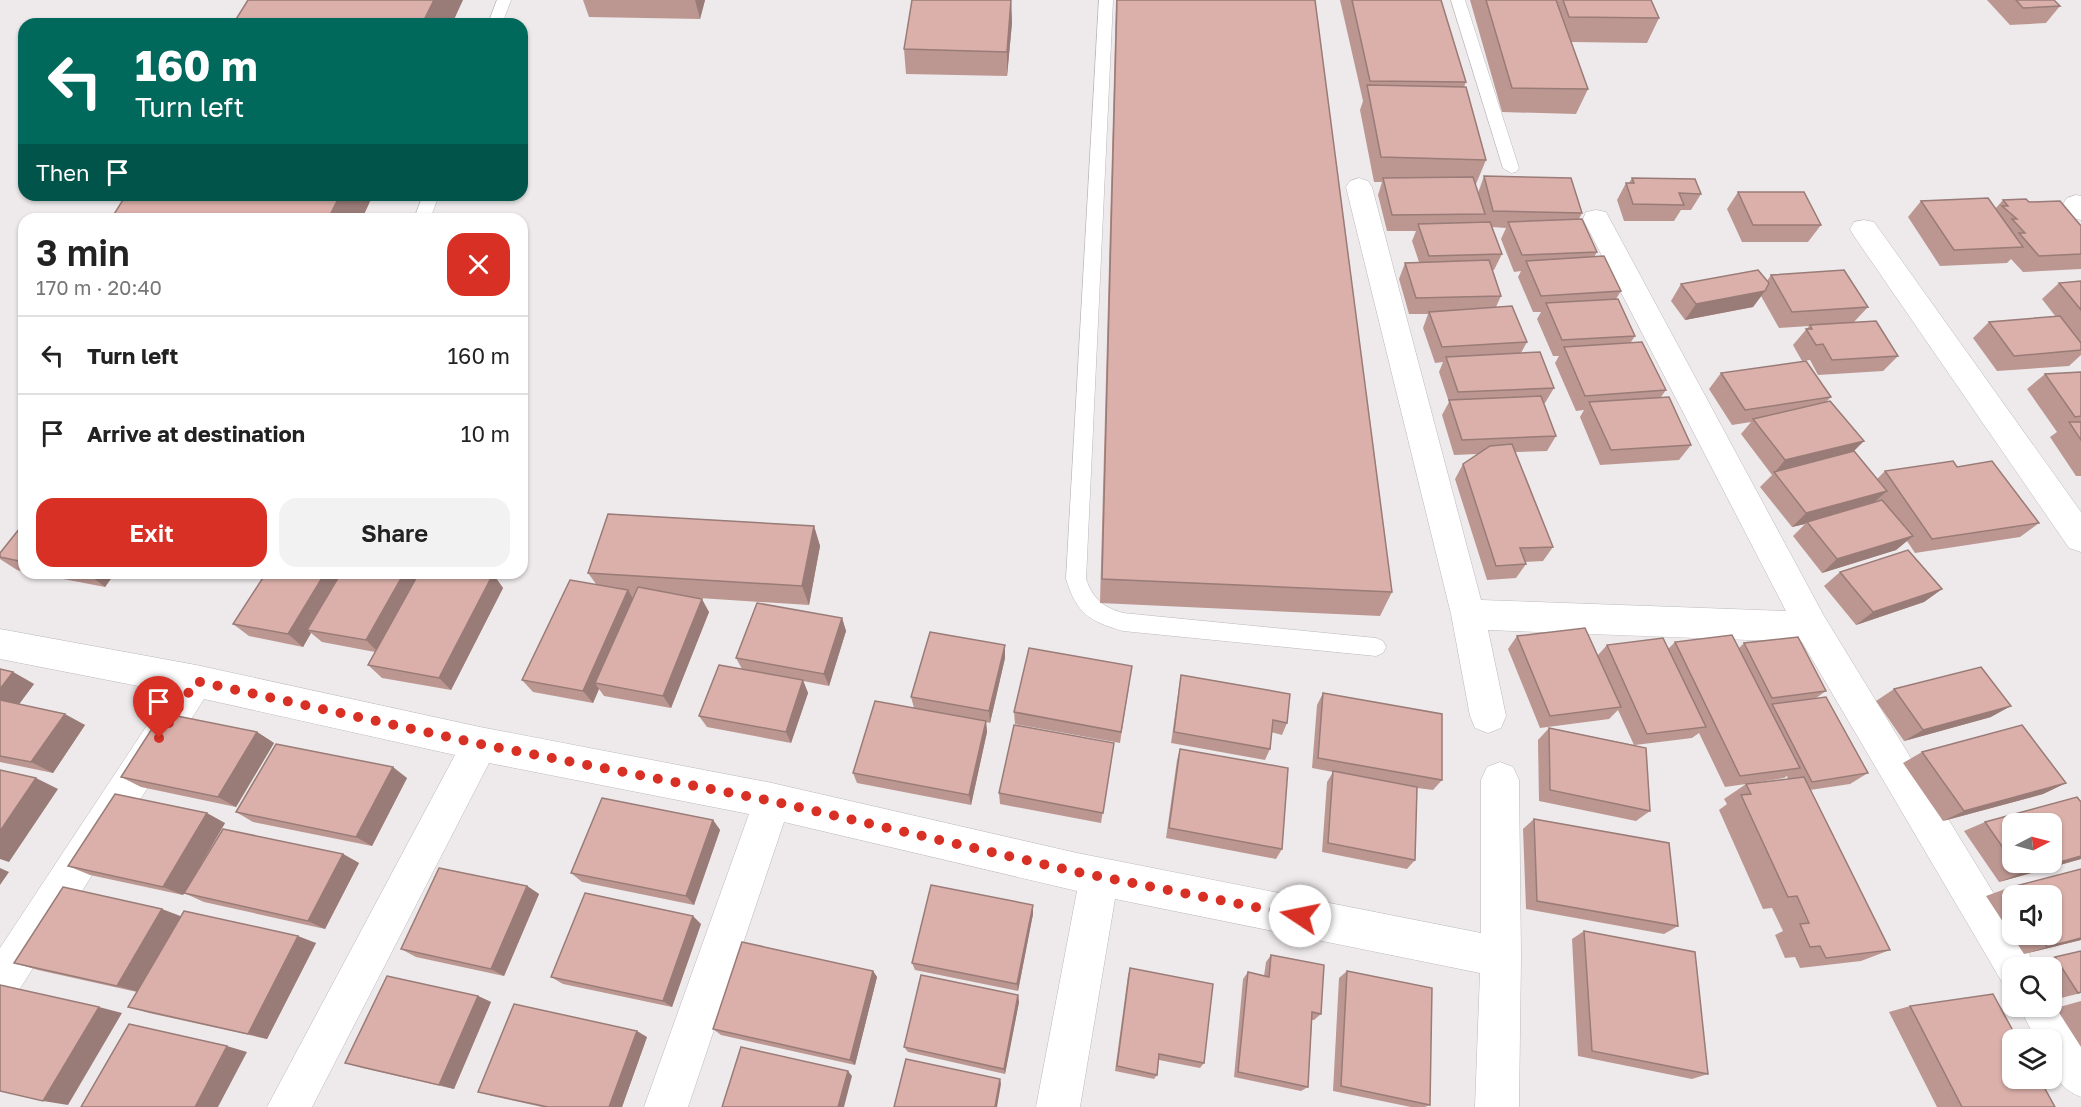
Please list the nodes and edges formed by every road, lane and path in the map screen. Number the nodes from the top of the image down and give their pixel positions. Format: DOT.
graph roads {
  1 [pos="504,0"];
  2 [pos="1106,0"];
  3 [pos="1458,0"];
  4 [pos="497,18"];
  5 [pos="1511,168"];
  6 [pos="1359,187"];
  7 [pos="1596,219"];
  8 [pos="1864,229"];
  9 [pos="2081,538"];
  10 [pos="1468,614"];
  11 [pos="1812,627"];
  12 [pos="0,644"];
  13 [pos="1376,647"];
  14 [pos="196,681"];
  15 [pos="1488,716"];
  16 [pos="480,744"];
  17 [pos="1500,780"];
  18 [pos="772,801"];
  19 [pos="1099,876"];
  20 [pos="1501,957"];
  21 [pos="2009,957"];
  22 [pos="0,984"];
  23 [pos="2046,1017"];
  24 [pos="2081,1076"];
  25 [pos="289,1107"];
  26 [pos="666,1107"];
  27 [pos="1058,1107"];
  28 [pos="1497,1107"];
  1 -- 4 [label="lane"];
  2 -- 13 [label="lane"];
  3 -- 5 [label="lane"];
  6 -- 10 [label="street"];
  7 -- 11 [label="street"];
  8 -- 9 [label="street"];
  10 -- 11 [label="street"];
  10 -- 15 [label="street"];
  11 -- 21 [label="street"];
  12 -- 14 [label="street"];
  14 -- 16 [label="street"];
  14 -- 22 [label="street"];
  16 -- 18 [label="street"];
  16 -- 25 [label="street"];
  17 -- 20 [label="street"];
  18 -- 19 [label="street"];
  18 -- 26 [label="street"];
  19 -- 20 [label="street"];
  19 -- 27 [label="street"];
  20 -- 28 [label="street"];
  23 -- 24 [label="street"];
}
